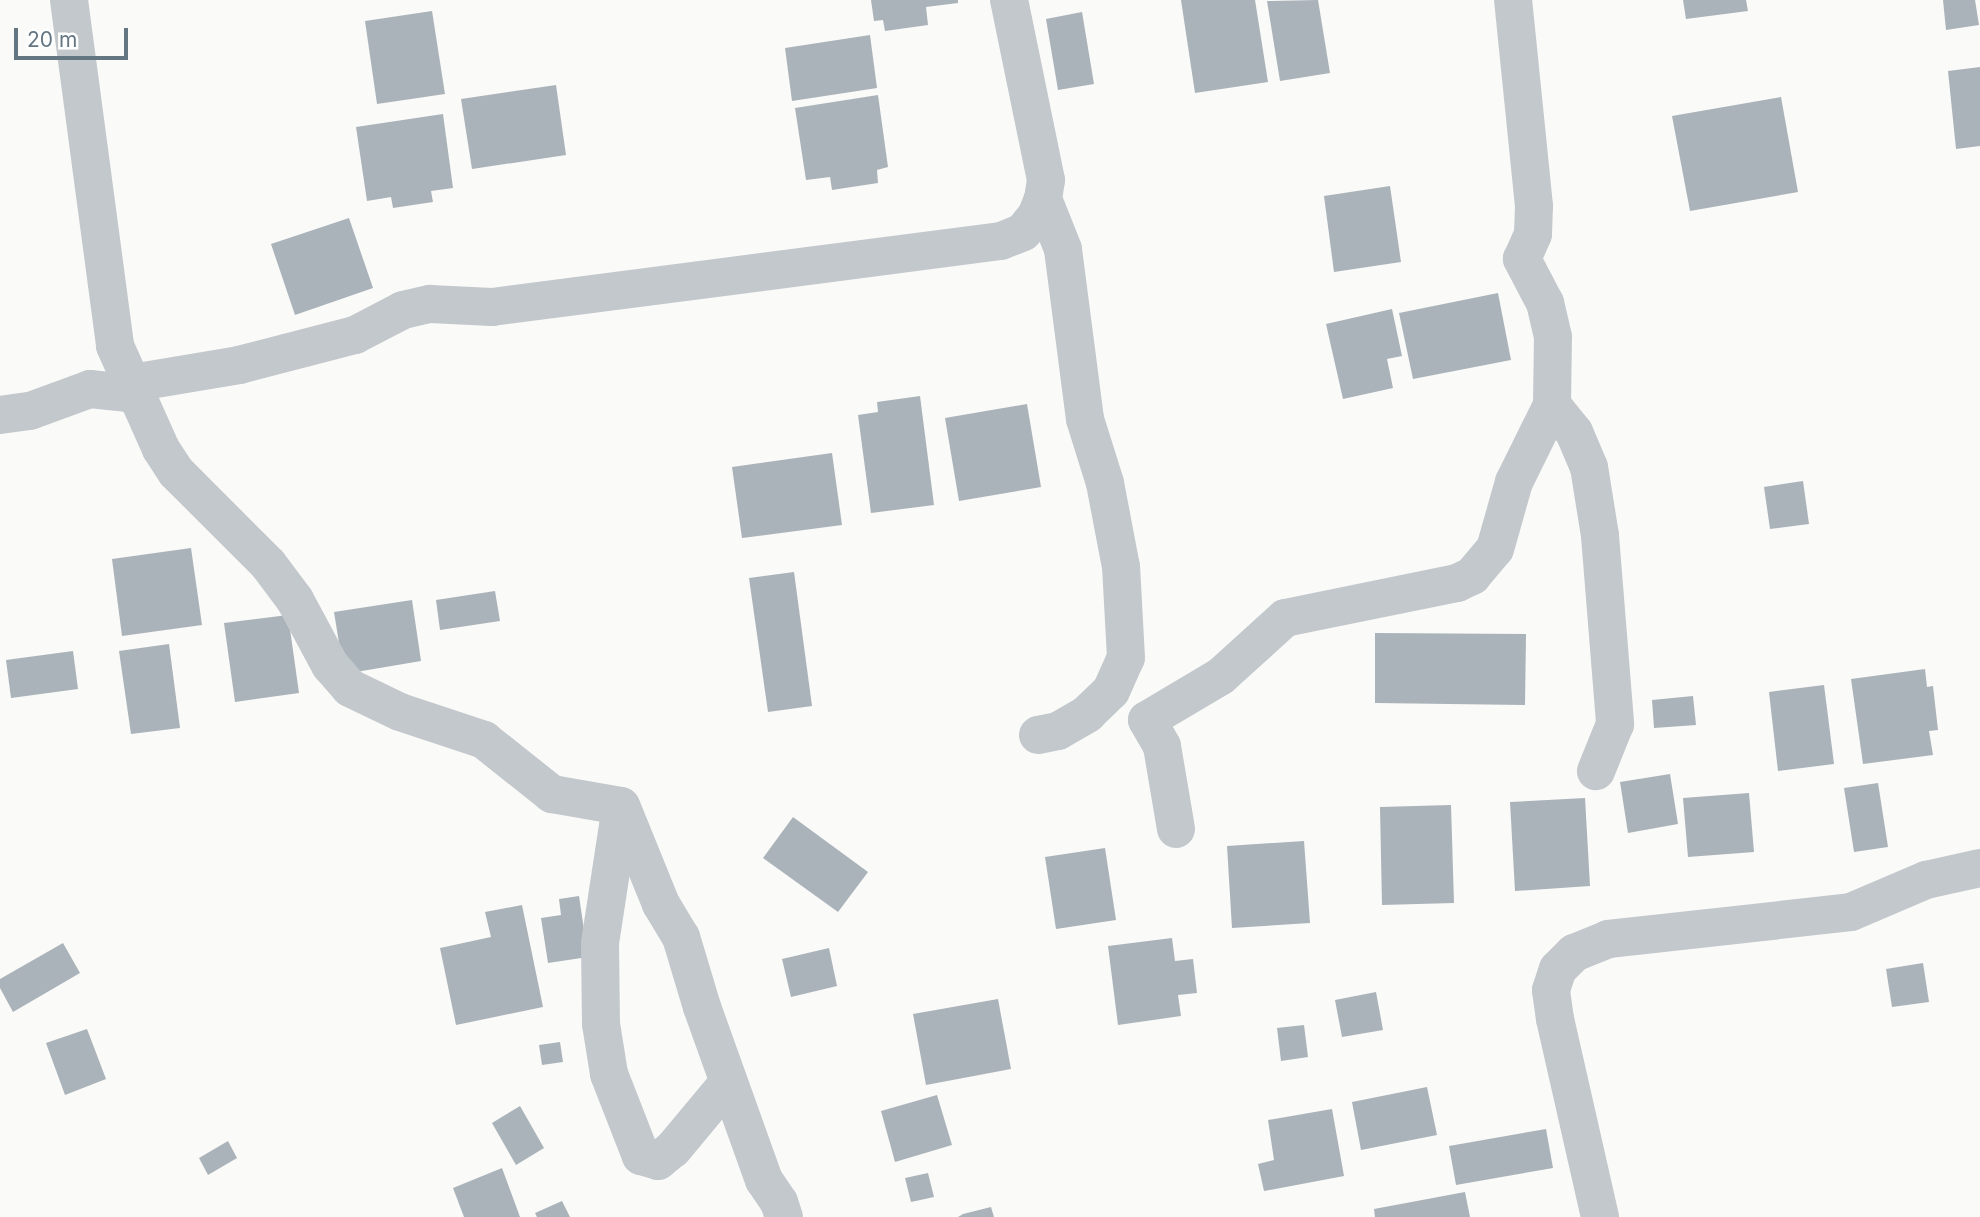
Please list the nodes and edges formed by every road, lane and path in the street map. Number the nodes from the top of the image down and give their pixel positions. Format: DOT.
graph roads {
  1 [pos="69,0"];
  2 [pos="1009,0"];
  3 [pos="1513,0"];
  4 [pos="1044,199"];
  5 [pos="115,346"];
  6 [pos="90,389"];
  7 [pos="134,389"];
  8 [pos="1552,405"];
  9 [pos="0,415"];
  10 [pos="1126,658"];
  11 [pos="1147,720"];
  12 [pos="1038,735"];
  13 [pos="1596,771"];
  14 [pos="621,806"];
  15 [pos="1176,829"];
  16 [pos="1980,868"];
  17 [pos="729,1083"];
  18 [pos="784,1217"];
  19 [pos="1600,1217"];
  1 -- 5 [label="street"];
  2 -- 4 [label="street"];
  3 -- 8 [label="street"];
  4 -- 7 [label="street"];
  4 -- 10 [label="street"];
  5 -- 6 [label="street"];
  5 -- 7 [label="street"];
  6 -- 7 [label="street"];
  6 -- 9 [label="street"];
  7 -- 14 [label="street"];
  8 -- 11 [label="street"];
  8 -- 13 [label="street"];
  10 -- 11 [label="street"];
  10 -- 12 [label="street"];
  11 -- 15 [label="street"];
  14 -- 17 [label="street"];
  14 -- 17 [label="street"];
  16 -- 19 [label="street"];
  17 -- 18 [label="street"];
}
